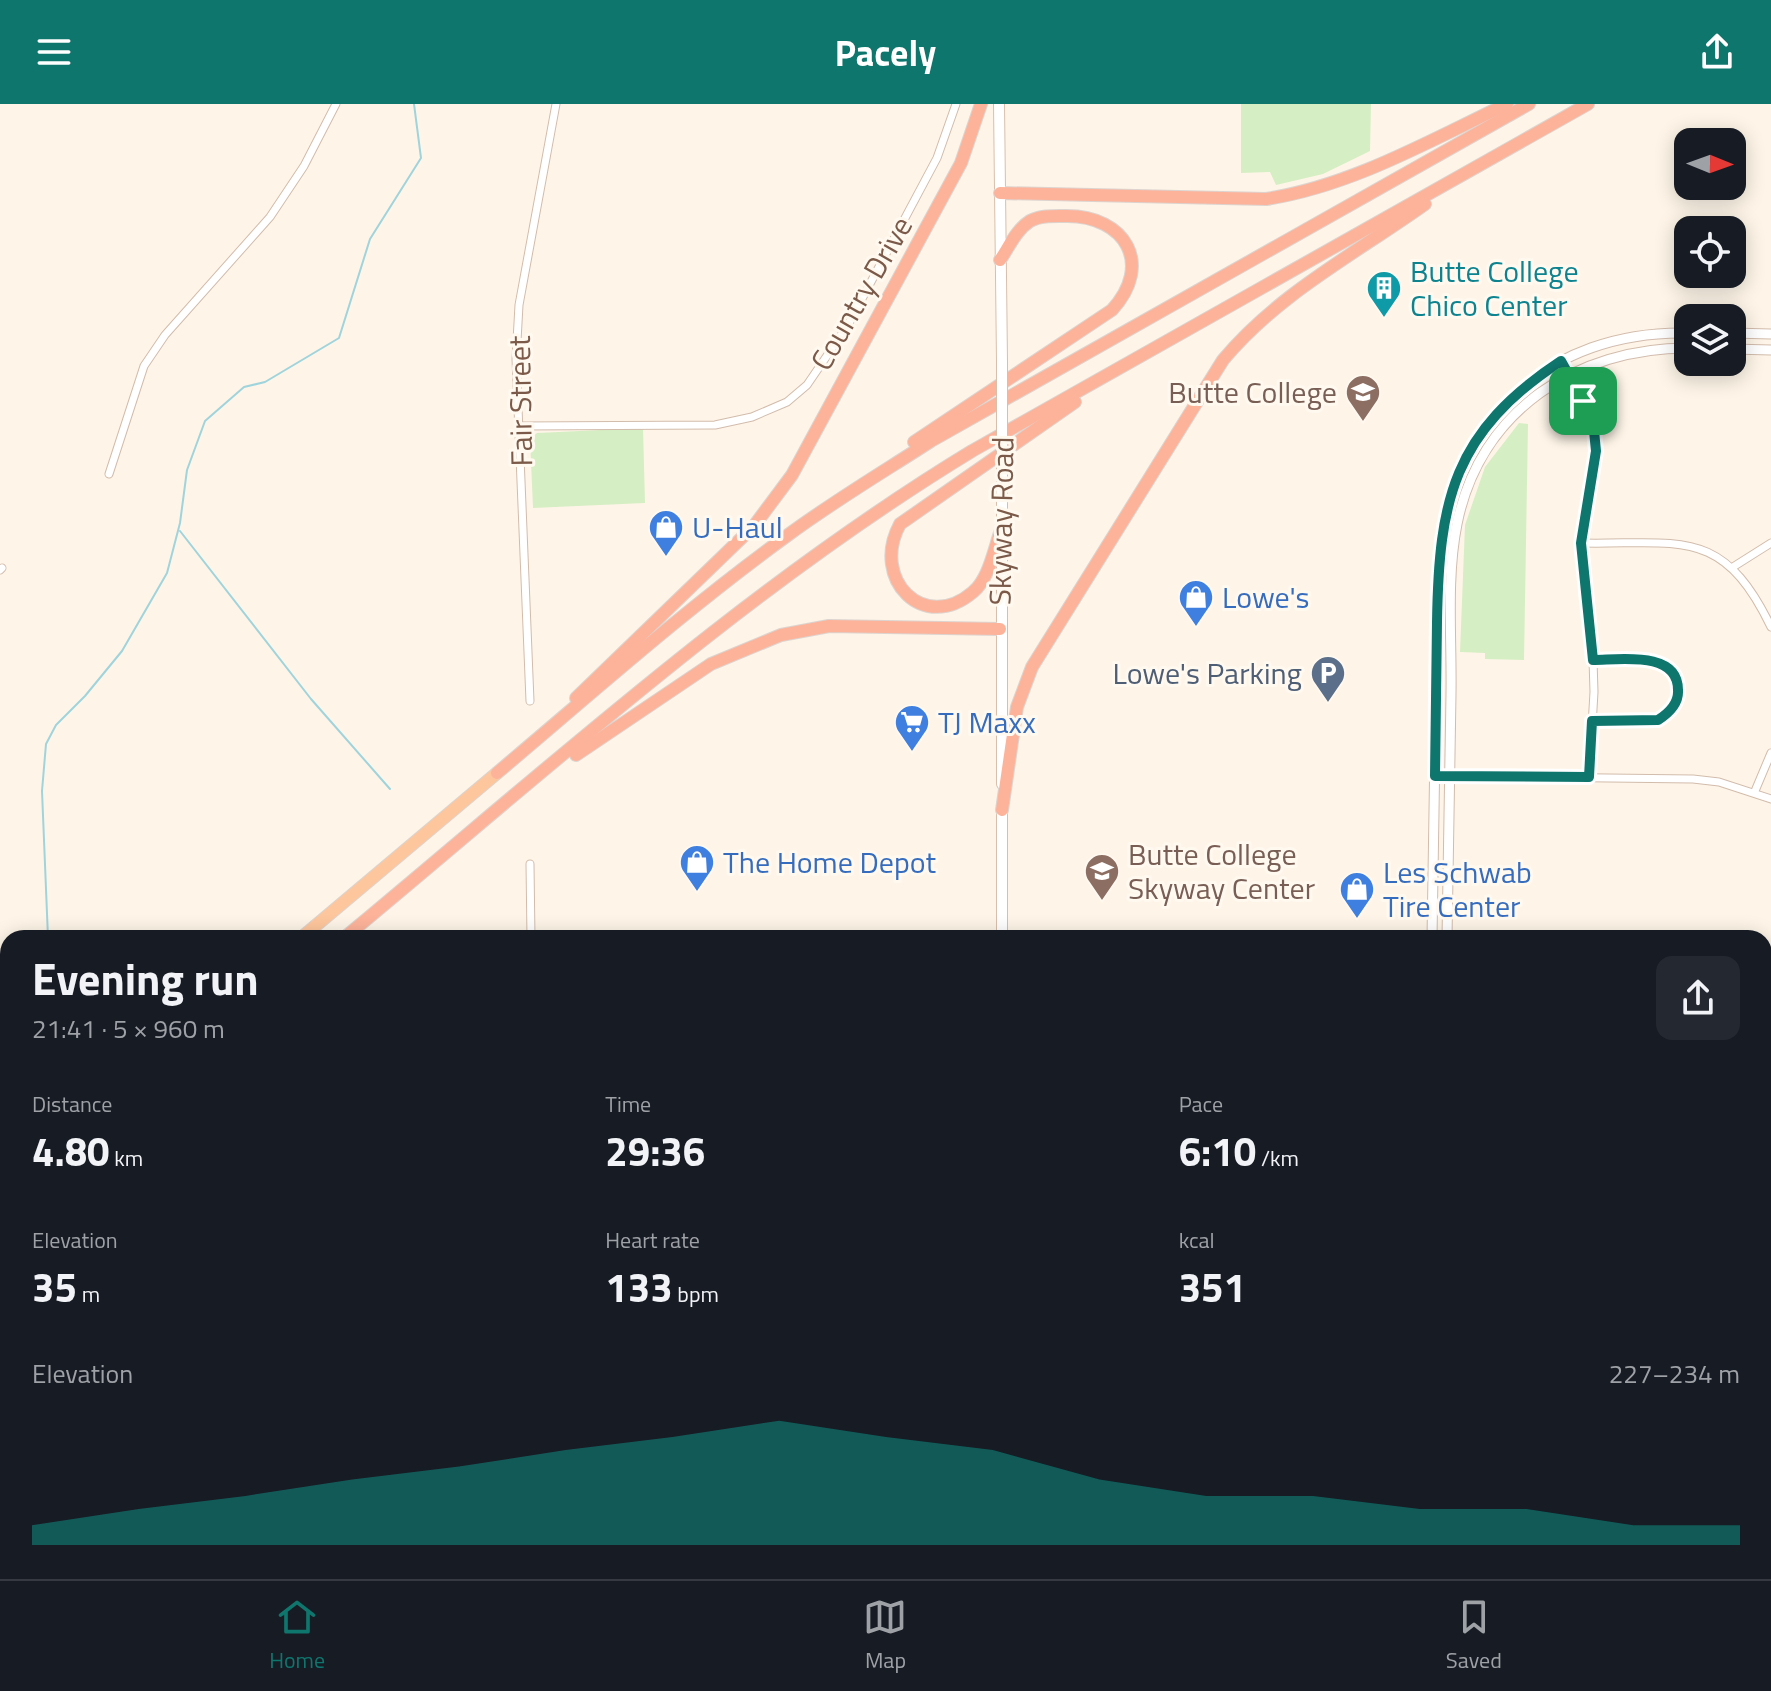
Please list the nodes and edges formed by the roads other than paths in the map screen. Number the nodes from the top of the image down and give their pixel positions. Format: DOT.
graph roads {
  1 [pos="336,104"];
  2 [pos="556,104"];
  3 [pos="956,104"];
  4 [pos="981,104"];
  5 [pos="999,104"];
  6 [pos="1507,104"];
  7 [pos="1529,104"];
  8 [pos="1588,104"];
  9 [pos="1482,164"];
  10 [pos="1000,193"];
  11 [pos="1000,260"];
  12 [pos="1674,333"];
  13 [pos="1746,333"];
  14 [pos="1771,334"];
  15 [pos="1674,349"];
  16 [pos="1746,349"];
  17 [pos="1771,350"];
  18 [pos="1143,356"];
  19 [pos="1561,361"];
  20 [pos="1568,374"];
  21 [pos="519,426"];
  22 [pos="109,474"];
  23 [pos="865,483"];
  24 [pos="1001,530"];
  25 [pos="1581,543"];
  26 [pos="1771,543"];
  27 [pos="1733,567"];
  28 [pos="1771,627"];
  29 [pos="1000,629"];
  30 [pos="1593,660"];
  31 [pos="530,701"];
  32 [pos="1592,721"];
  33 [pos="525,750"];
  34 [pos="1771,753"];
  35 [pos="1435,776"];
  36 [pos="1450,776"];
  37 [pos="1589,777"];
  38 [pos="1755,791"];
  39 [pos="520,793"];
  40 [pos="1771,799"];
  41 [pos="1002,810"];
  42 [pos="530,864"];
  43 [pos="311,930"];
  44 [pos="354,930"];
  45 [pos="531,930"];
  46 [pos="1002,930"];
  47 [pos="1432,930"];
  48 [pos="1447,930"];
  1 -- 22 [label="street"];
  2 -- 21 [label="street, Fair Street"];
  3 -- 21 [label="street, Country Drive"];
  4 -- 33 [label="highway"];
  5 -- 10 [label="main road, Skyway Road"];
  6 -- 10 [label="highway"];
  7 -- 23 [label="highway"];
  8 -- 9 [label="highway"];
  9 -- 18 [label="highway"];
  9 -- 41 [label="highway"];
  10 -- 11 [label="main road, Skyway Road"];
  11 -- 23 [label="highway"];
  11 -- 24 [label="main road, Skyway Road, bridge"];
  12 -- 19 [label="street"];
  13 -- 14 [label="street"];
  15 -- 20 [label="street"];
  16 -- 17 [label="street"];
  18 -- 24 [label="highway"];
  18 -- 39 [label="highway"];
  19 -- 20 [label="street"];
  19 -- 35 [label="street"];
  20 -- 25 [label="street"];
  20 -- 36 [label="street"];
  21 -- 31 [label="street, Fair Street"];
  23 -- 33 [label="highway"];
  24 -- 29 [label="main road, Skyway Road"];
  25 -- 27 [label="street"];
  25 -- 30 [label="street"];
  26 -- 27 [label="street"];
  27 -- 28 [label="street"];
  29 -- 39 [label="highway"];
  29 -- 41 [label="main road, Skyway Road"];
  30 -- 32 [label="street"];
  30 -- 32 [label="street"];
  32 -- 37 [label="street"];
  33 -- 43 [label="highway"];
  34 -- 38 [label="street"];
  35 -- 36 [label="street"];
  35 -- 47 [label="street"];
  36 -- 37 [label="street"];
  36 -- 48 [label="street"];
  37 -- 38 [label="street"];
  38 -- 40 [label="street"];
  39 -- 44 [label="highway"];
  41 -- 46 [label="main road, Skyway Road"];
  42 -- 45 [label="street"];
}
